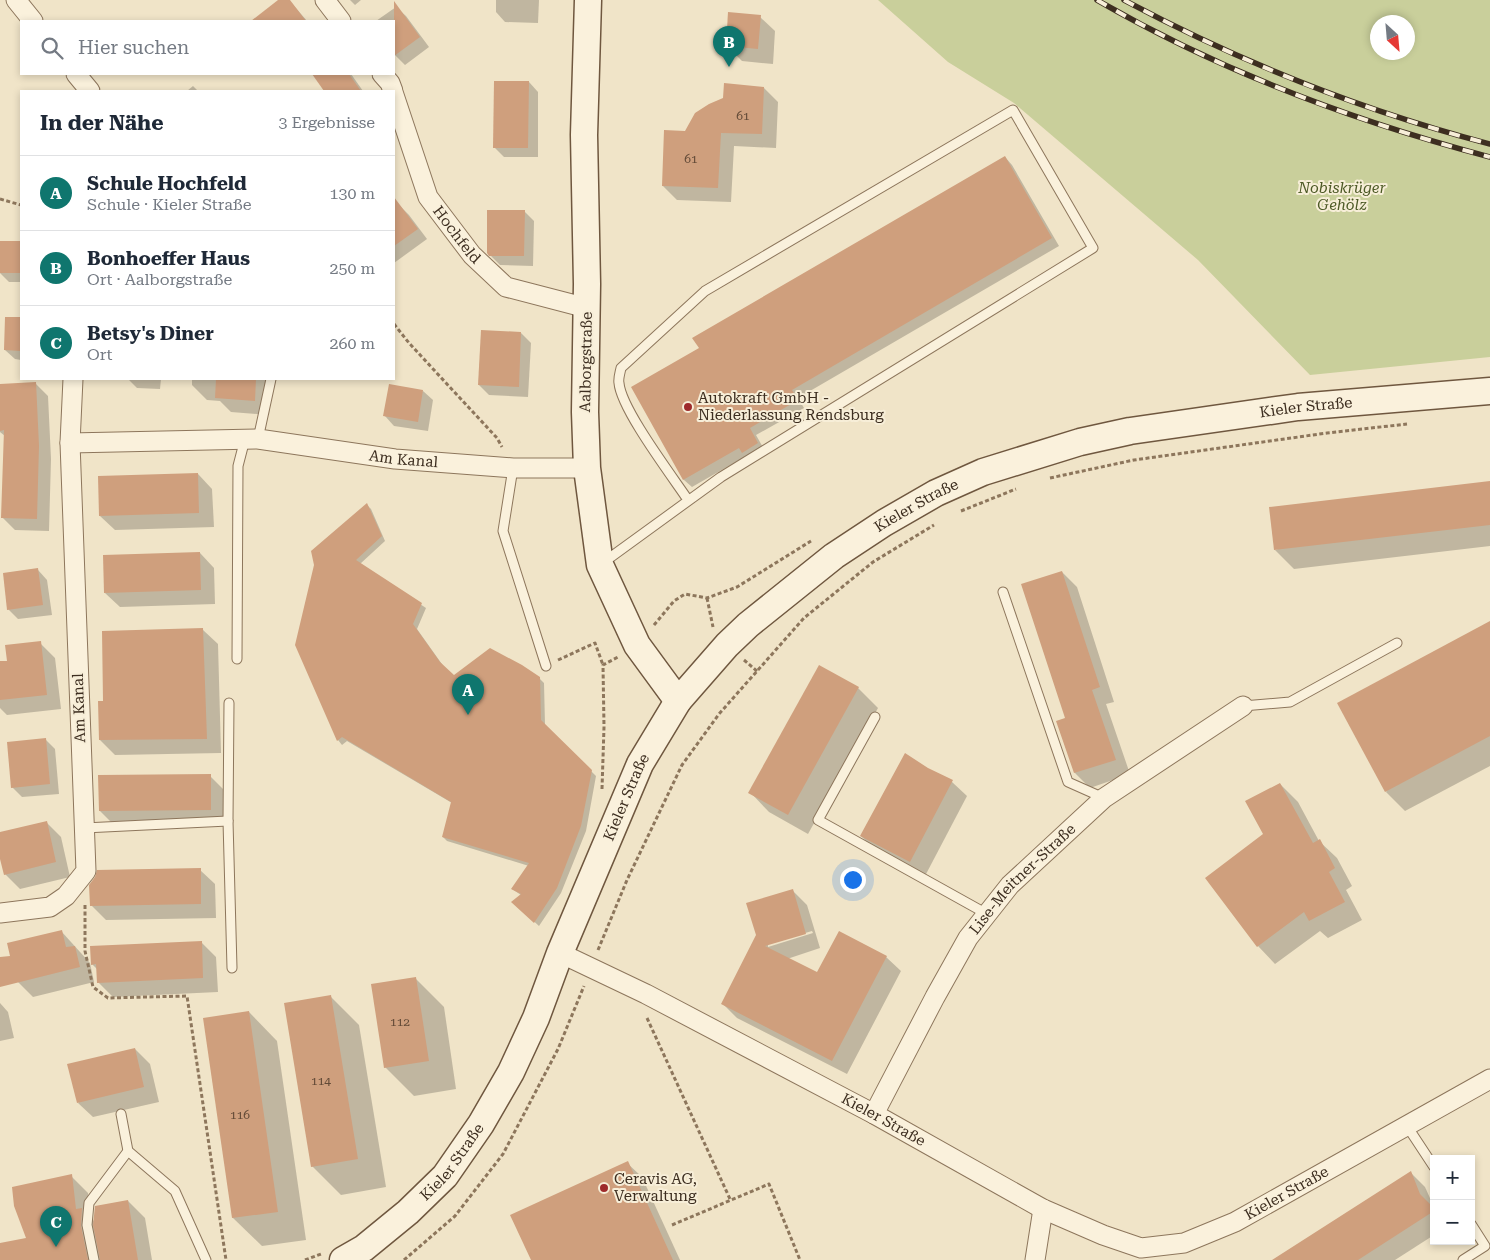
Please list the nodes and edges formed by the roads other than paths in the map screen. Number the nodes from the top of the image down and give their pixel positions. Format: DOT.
graph roads {
  1 [pos="16,0"];
  2 [pos="325,0"];
  3 [pos="588,0"];
  4 [pos="32,20"];
  5 [pos="340,20"];
  6 [pos="77,75"];
  7 [pos="383,75"];
  8 [pos="89,90"];
  9 [pos="392,90"];
  10 [pos="395,99"];
  11 [pos="587,308"];
  12 [pos="73,380"];
  13 [pos="271,380"];
  14 [pos="1478,392"];
  15 [pos="252,439"];
  16 [pos="70,443"];
  17 [pos="513,468"];
  18 [pos="587,468"];
  19 [pos="688,500"];
  20 [pos="600,565"];
  21 [pos="1003,592"];
  22 [pos="1397,643"];
  23 [pos="237,659"];
  24 [pos="546,666"];
  25 [pos="678,701"];
  26 [pos="228,703"];
  27 [pos="1242,706"];
  28 [pos="875,717"];
  29 [pos="1104,798"];
  30 [pos="228,821"];
  31 [pos="84,828"];
  32 [pos="0,913"];
  33 [pos="987,914"];
  34 [pos="560,954"];
  35 [pos="232,968"];
  36 [pos="1490,1079"];
  37 [pos="121,1114"];
  38 [pos="874,1114"];
  39 [pos="1407,1126"];
  40 [pos="128,1151"];
  41 [pos="1430,1161"];
  42 [pos="1043,1209"];
  43 [pos="1475,1230"];
  44 [pos="334,1256"];
  45 [pos="94,1260"];
  46 [pos="206,1260"];
  47 [pos="1035,1260"];
  48 [pos="1463,1260"];
  1 -- 4 [label="street"];
  2 -- 5 [label="street"];
  3 -- 11 [label="main road, Aalborgstraße"];
  6 -- 8 [label="street"];
  7 -- 9 [label="street, Hochfeld"];
  10 -- 11 [label="street, Hochfeld"];
  11 -- 18 [label="main road, Aalborgstraße"];
  12 -- 16 [label="street, Am Kanal"];
  13 -- 15 [label="lane"];
  14 -- 25 [label="main road, Kieler Straße"];
  15 -- 16 [label="street, Am Kanal"];
  15 -- 17 [label="street, Am Kanal"];
  15 -- 23 [label="lane"];
  16 -- 31 [label="street, Am Kanal"];
  17 -- 18 [label="street, Am Kanal"];
  17 -- 24 [label="lane"];
  18 -- 20 [label="main road, Aalborgstraße"];
  19 -- 19 [label="lane"];
  19 -- 20 [label="lane"];
  20 -- 25 [label="main road, Aalborgstraße"];
  21 -- 29 [label="lane"];
  22 -- 27 [label="lane"];
  25 -- 34 [label="main road, Kieler Straße"];
  26 -- 30 [label="lane"];
  27 -- 29 [label="street, Lise-Meitner-Straße"];
  28 -- 33 [label="lane"];
  29 -- 33 [label="street, Lise-Meitner-Straße"];
  30 -- 31 [label="lane"];
  30 -- 35 [label="lane"];
  31 -- 32 [label="street, Am Kanal"];
  33 -- 38 [label="street, Lise-Meitner-Straße"];
  34 -- 38 [label="street, Kieler Straße"];
  34 -- 44 [label="main road, Kieler Straße"];
  36 -- 39 [label="street, Kieler Straße"];
  37 -- 40 [label="lane"];
  38 -- 42 [label="street, Kieler Straße"];
  39 -- 41 [label="lane"];
  39 -- 42 [label="street, Kieler Straße"];
  40 -- 45 [label="lane"];
  40 -- 46 [label="lane"];
  42 -- 47 [label="street"];
  43 -- 48 [label="lane"];
}
